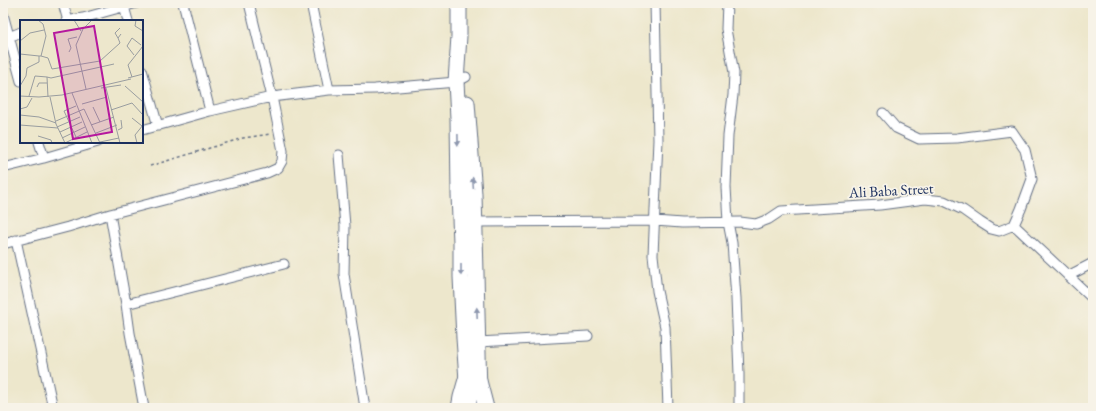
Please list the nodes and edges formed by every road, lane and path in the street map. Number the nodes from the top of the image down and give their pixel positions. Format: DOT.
graph roads {
  1 [pos="62,3"];
  2 [pos="137,3"];
  3 [pos="183,3"];
  4 [pos="249,3"];
  5 [pos="311,3"];
  6 [pos="459,3"];
  7 [pos="464,3"];
  8 [pos="655,3"];
  9 [pos="727,3"];
  10 [pos="123,5"];
  11 [pos="3,14"];
  12 [pos="67,20"];
  13 [pos="72,20"];
  14 [pos="128,20"];
  15 [pos="20,32"];
  16 [pos="9,37"];
  17 [pos="143,74"];
  18 [pos="20,77"];
  19 [pos="461,79"];
  20 [pos="329,90"];
  21 [pos="272,96"];
  22 [pos="210,111"];
  23 [pos="883,113"];
  24 [pos="158,126"];
  25 [pos="143,130"];
  26 [pos="279,133"];
  27 [pos="39,143"];
  28 [pos="95,143"];
  29 [pos="339,155"];
  30 [pos="44,158"];
  31 [pos="150,166"];
  32 [pos="3,168"];
  33 [pos="110,214"];
  34 [pos="656,221"];
  35 [pos="474,222"];
  36 [pos="728,222"];
  37 [pos="1014,225"];
  38 [pos="16,240"];
  39 [pos="3,244"];
  40 [pos="1093,262"];
  41 [pos="284,264"];
  42 [pos="1068,276"];
  43 [pos="1093,299"];
  44 [pos="126,304"];
  45 [pos="588,336"];
  46 [pos="478,342"];
  47 [pos="473,378"];
  48 [pos="53,408"];
  49 [pos="144,408"];
  50 [pos="365,408"];
  51 [pos="460,408"];
  52 [pos="469,408"];
  53 [pos="479,408"];
  54 [pos="486,408"];
  55 [pos="668,408"];
  56 [pos="739,408"];
  1 -- 12 [label="street"];
  2 -- 10 [label="street"];
  3 -- 22 [label="street"];
  4 -- 21 [label="street"];
  5 -- 20 [label="street"];
  6 -- 19 [label="main road"];
  7 -- 19 [label="main road"];
  8 -- 34 [label="street"];
  9 -- 36 [label="street"];
  10 -- 13 [label="street"];
  10 -- 14 [label="street"];
  11 -- 16 [label="street"];
  15 -- 16 [label="street"];
  16 -- 18 [label="street"];
  17 -- 24 [label="street"];
  19 -- 20 [label="street"];
  35 -- 19 [label="main road, one-way"];
  19 -- 47 [label="main road, one-way"];
  20 -- 21 [label="street"];
  21 -- 22 [label="street"];
  21 -- 26 [label="street"];
  22 -- 24 [label="street"];
  23 -- 37 [label="street"];
  24 -- 25 [label="street"];
  26 -- 31 [label="path"];
  26 -- 33 [label="street"];
  27 -- 30 [label="street"];
  28 -- 30 [label="street"];
  29 -- 50 [label="street"];
  30 -- 32 [label="street"];
  33 -- 38 [label="street"];
  33 -- 44 [label="street"];
  34 -- 35 [label="street, Ali Baba Street"];
  34 -- 36 [label="street, Ali Baba Street"];
  34 -- 55 [label="street"];
  46 -- 35 [label="main road, one-way"];
  36 -- 37 [label="street, Ali Baba Street"];
  36 -- 56 [label="street"];
  37 -- 42 [label="street"];
  38 -- 39 [label="street"];
  38 -- 48 [label="street"];
  40 -- 42 [label="street"];
  41 -- 44 [label="street"];
  42 -- 43 [label="street"];
  44 -- 49 [label="street"];
  45 -- 46 [label="street"];
  46 -- 47 [label="main road"];
  47 -- 51 [label="main road"];
  47 -- 52 [label="main road"];
  47 -- 53 [label="main road"];
  47 -- 54 [label="main road"];
}
